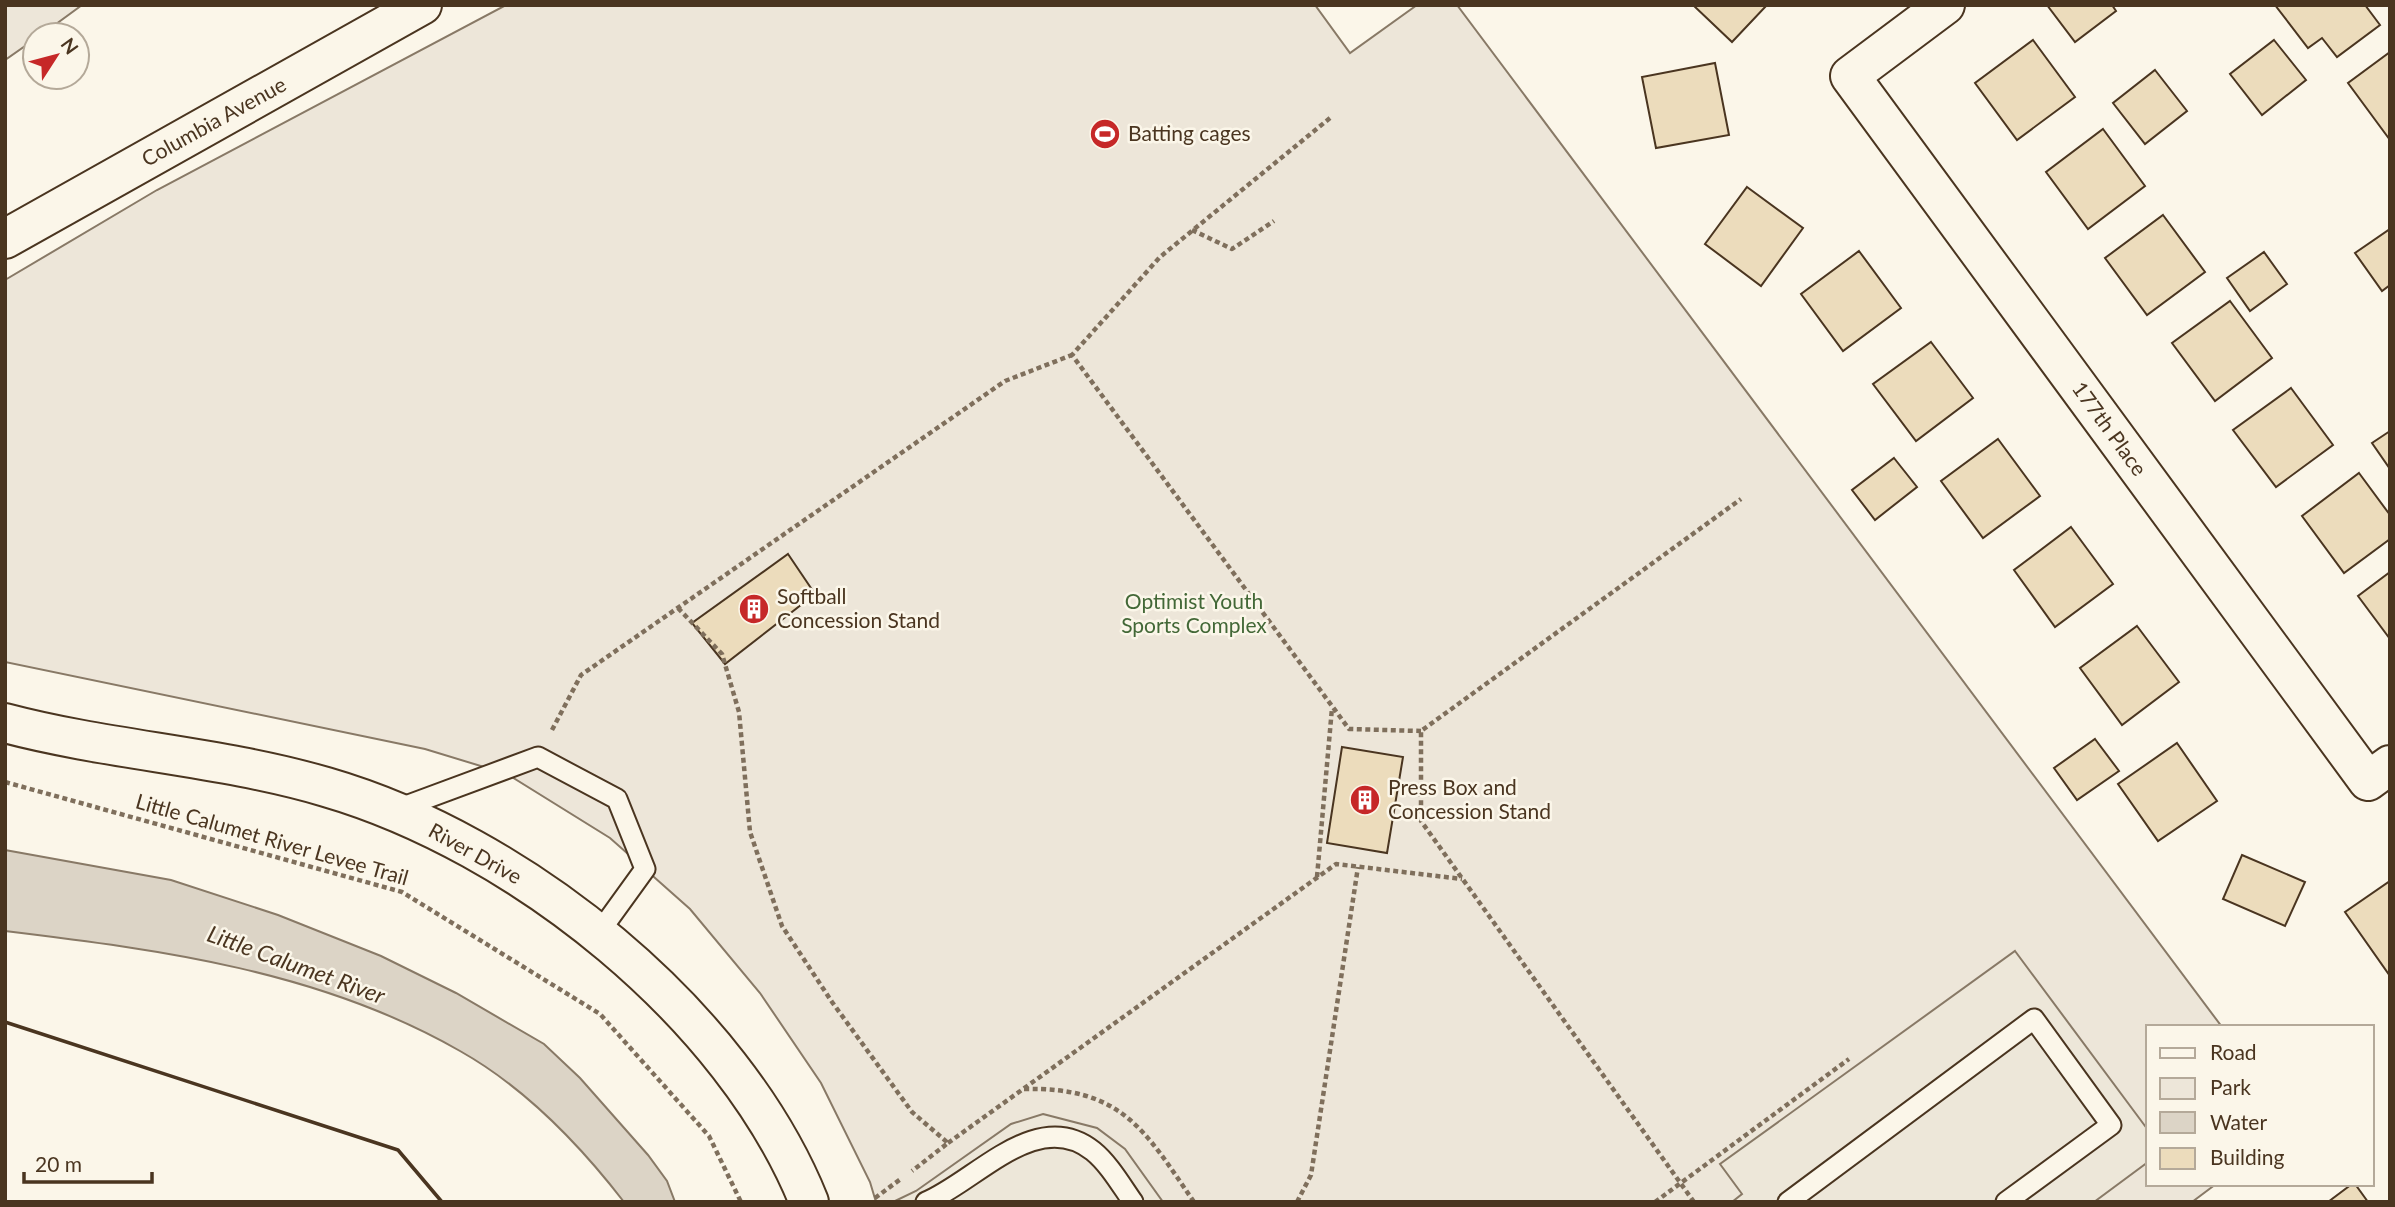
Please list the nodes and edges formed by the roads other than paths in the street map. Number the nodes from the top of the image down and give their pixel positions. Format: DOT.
graph roads {
  1 [pos="422,5"];
  2 [pos="1945,5"];
  3 [pos="5,239"];
  4 [pos="5,723"];
  5 [pos="2379,773"];
  6 [pos="394,811"];
  7 [pos="598,934"];
  8 [pos="949,1197"];
  9 [pos="809,1202"];
  10 [pos="926,1202"];
  11 [pos="1133,1202"];
  12 [pos="1788,1202"];
  13 [pos="2006,1202"];
  1 -- 3 [label="street, Columbia Avenue"];
  2 -- 5 [label="street, 177th Place"];
  4 -- 6 [label="street, River Drive"];
  6 -- 7 [label="street, River Drive"];
  6 -- 7 [label="lane"];
  7 -- 9 [label="street, River Drive"];
  8 -- 10 [label="lane"];
  8 -- 11 [label="lane"];
  12 -- 13 [label="lane"];
}
